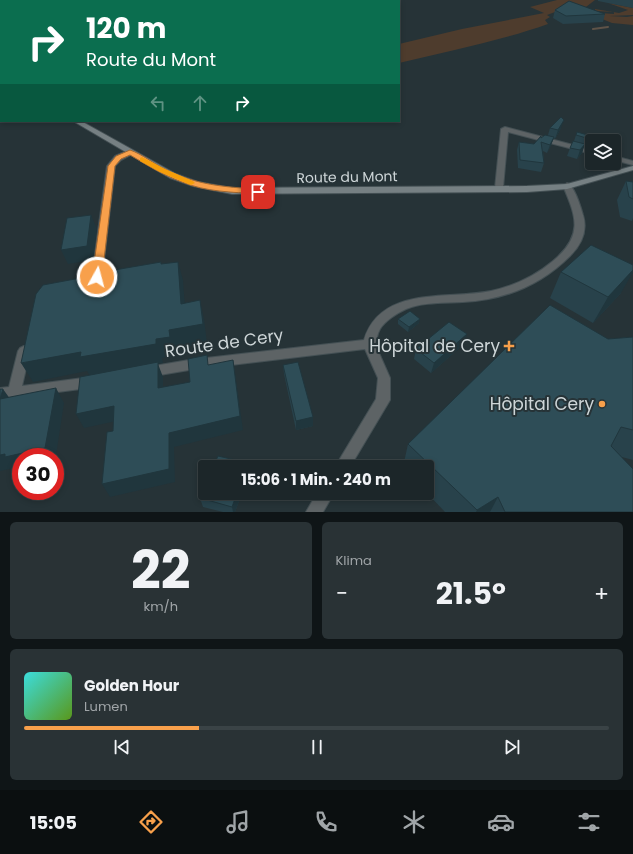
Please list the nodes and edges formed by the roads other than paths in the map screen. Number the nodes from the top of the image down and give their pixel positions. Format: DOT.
graph roads {
  1 [pos="78,122"];
  2 [pos="585,150"];
  3 [pos="130,152"];
  4 [pos="621,160"];
  5 [pos="633,163"];
  6 [pos="633,168"];
  7 [pos="567,186"];
  8 [pos="499,188"];
  9 [pos="75,284"];
  10 [pos="25,343"];
  11 [pos="369,344"];
  12 [pos="135,375"];
  13 [pos="103,381"];
  14 [pos="0,394"];
  15 [pos="14,394"];
  16 [pos="346,460"];
  17 [pos="322,500"];
  18 [pos="314,512"];
  1 -- 3 [label="main road, Route du Mont"];
  2 -- 8 [label="street"];
  3 -- 8 [label="main road, Route du Mont"];
  3 -- 9 [label="street"];
  4 -- 5 [label="street"];
  6 -- 7 [label="main road, Route du Mont"];
  7 -- 8 [label="main road, Route du Mont"];
  7 -- 11 [label="street"];
  10 -- 15 [label="street"];
  11 -- 12 [label="street, Route de Cery"];
  11 -- 16 [label="street"];
  13 -- 15 [label="street"];
  14 -- 15 [label="street"];
  17 -- 18 [label="street"];
}
